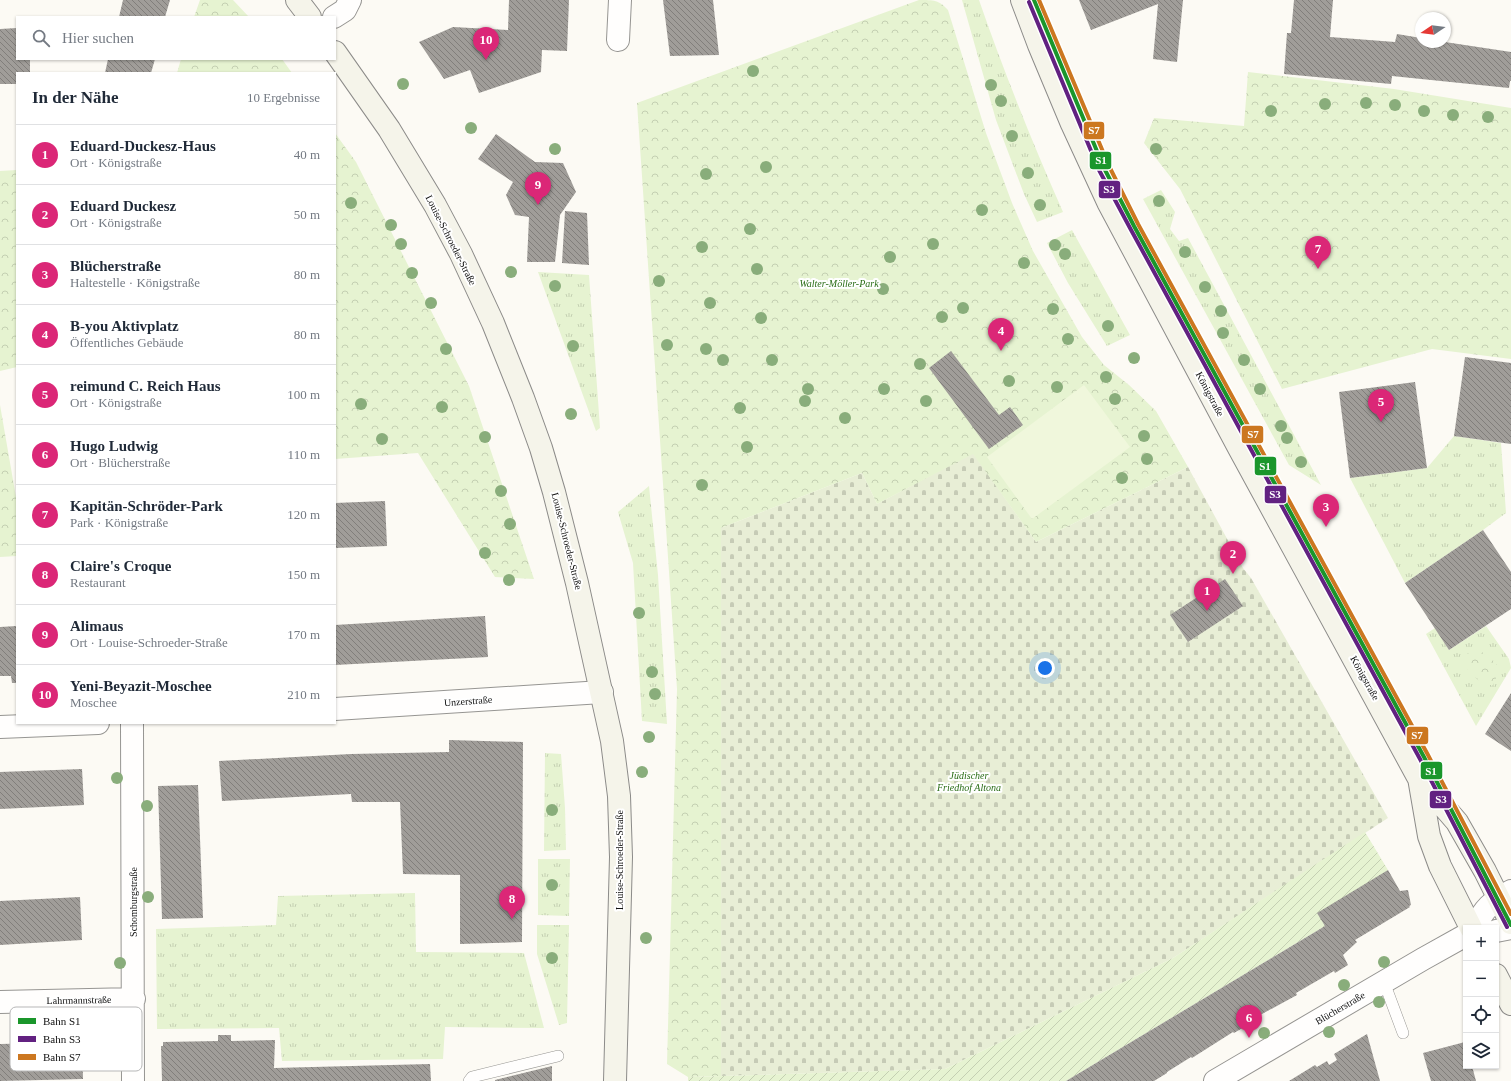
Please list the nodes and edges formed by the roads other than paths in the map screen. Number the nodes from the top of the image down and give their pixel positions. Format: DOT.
graph roads {
  1 [pos="297,0"];
  2 [pos="350,0"];
  3 [pos="620,0"];
  4 [pos="1022,0"];
  5 [pos="309,16"];
  6 [pos="335,16"];
  7 [pos="618,40"];
  8 [pos="336,53"];
  9 [pos="602,692"];
  10 [pos="336,709"];
  11 [pos="74,724"];
  12 [pos="132,724"];
  13 [pos="0,727"];
  14 [pos="1418,777"];
  15 [pos="1504,894"];
  16 [pos="1511,923"];
  17 [pos="1470,925"];
  18 [pos="1476,925"];
  19 [pos="1511,928"];
  20 [pos="1499,930"];
  21 [pos="1463,937"];
  22 [pos="1499,981"];
  23 [pos="1384,982"];
  24 [pos="134,999"];
  25 [pos="0,1002"];
  26 [pos="1511,1004"];
  27 [pos="134,1007"];
  28 [pos="1403,1033"];
  29 [pos="558,1056"];
  30 [pos="133,1071"];
  31 [pos="133,1081"];
  32 [pos="469,1081"];
  33 [pos="615,1081"];
  34 [pos="1215,1081"];
  1 -- 5 [label="main road"];
  2 -- 6 [label="street"];
  3 -- 7 [label="street"];
  4 -- 14 [label="main road, Königstraße"];
  8 -- 9 [label="main road, Louise-Schroeder-Straße"];
  9 -- 10 [label="street, Unzerstraße"];
  9 -- 33 [label="main road, Louise-Schroeder-Straße"];
  11 -- 13 [label="street"];
  12 -- 24 [label="street, Schomburgstraße"];
  14 -- 15 [label="main road, Königstraße"];
  14 -- 17 [label="main road, Königstraße"];
  15 -- 16 [label="main road, Königstraße"];
  15 -- 18 [label="street"];
  19 -- 20 [label="street"];
  21 -- 23 [label="street, Blücherstraße"];
  22 -- 26 [label="main road"];
  23 -- 28 [label="lane"];
  23 -- 34 [label="street, Blücherstraße"];
  24 -- 25 [label="street, Lahrmannstraße"];
  24 -- 27 [label="street, Schomburgstraße"];
  29 -- 32 [label="lane"];
  30 -- 31 [label="street, Schomburgstraße"];
}
